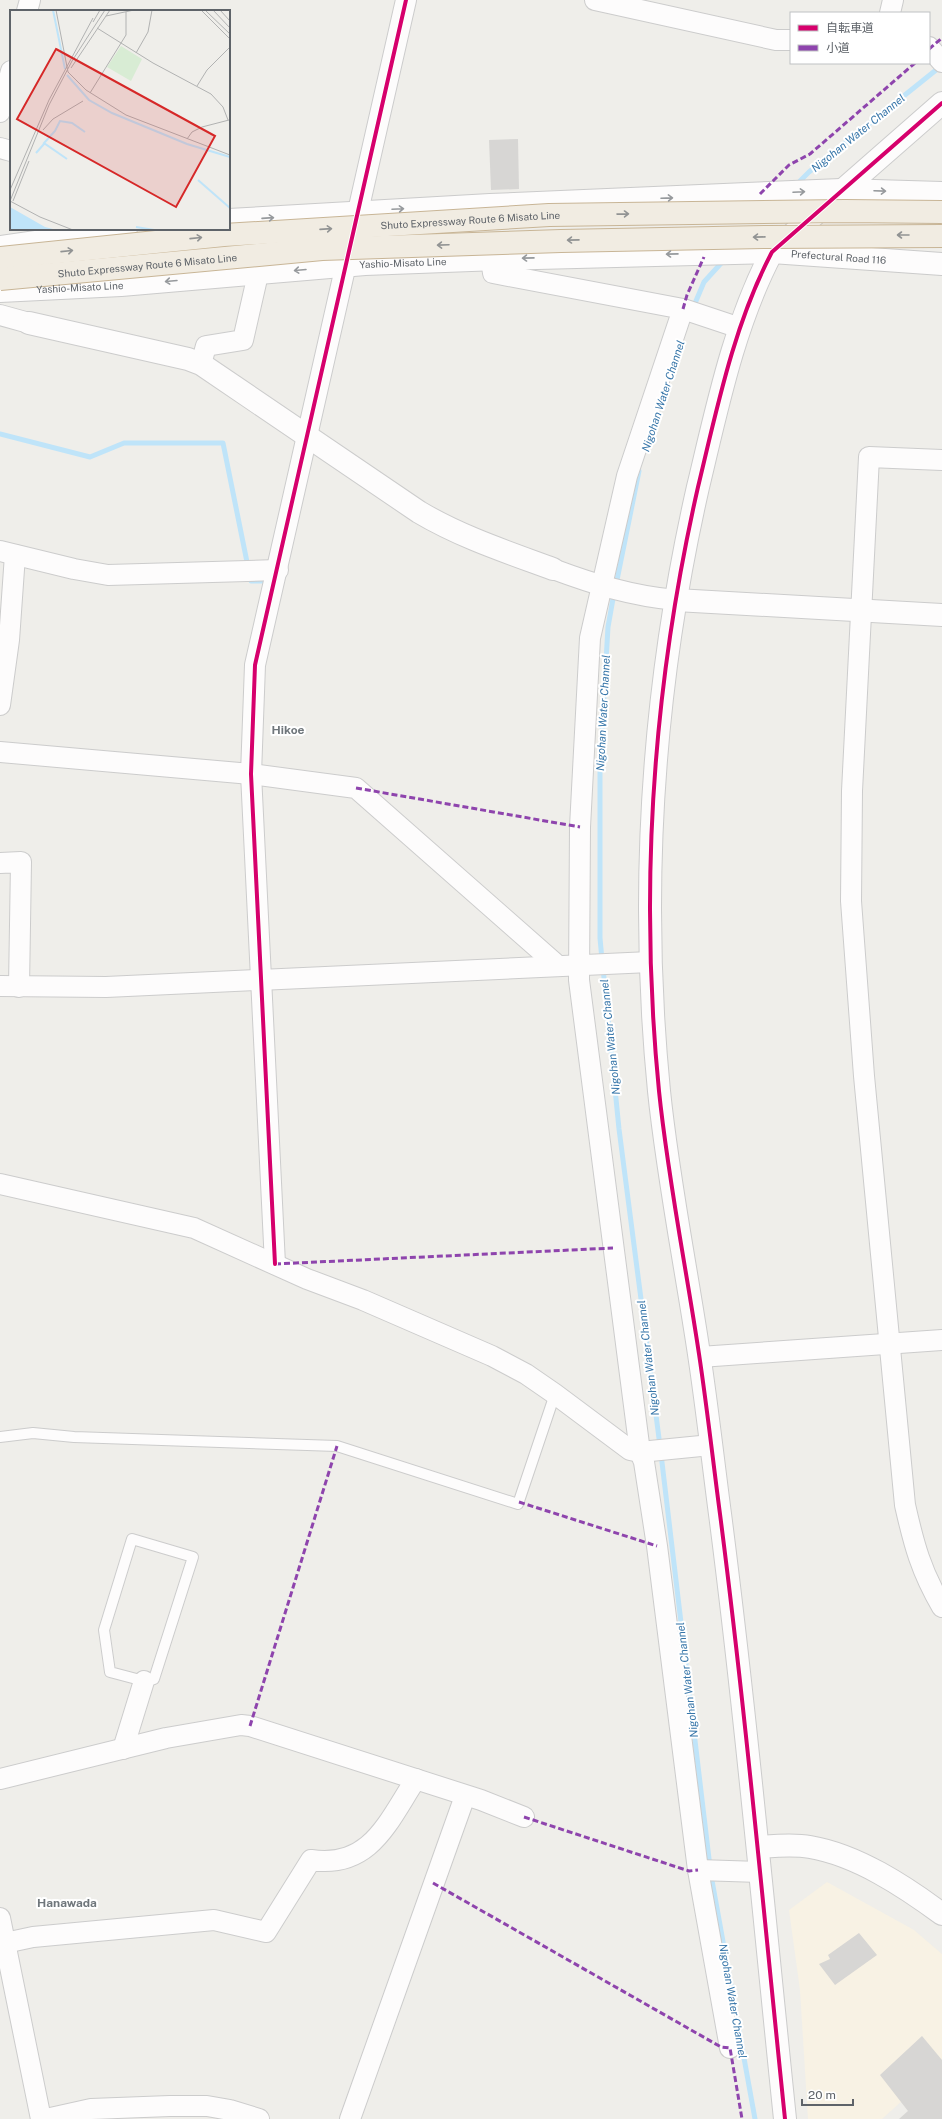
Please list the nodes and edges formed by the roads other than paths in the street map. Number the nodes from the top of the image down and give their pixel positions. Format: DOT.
graph roads {
  1 [pos="30,0"];
  2 [pos="406,0"];
  3 [pos="595,0"];
  4 [pos="893,0"];
  5 [pos="626,3"];
  6 [pos="27,10"];
  7 [pos="890,12"];
  8 [pos="790,40"];
  9 [pos="10,75"];
  10 [pos="942,103"];
  11 [pos="0,112"];
  12 [pos="0,148"];
  13 [pos="10,151"];
  14 [pos="841,190"];
  15 [pos="942,193"];
  16 [pos="490,205"];
  17 [pos="358,212"];
  18 [pos="942,212"];
  19 [pos="230,219"];
  20 [pos="118,230"];
  21 [pos="942,236"];
  22 [pos="0,242"];
  23 [pos="30,243"];
  24 [pos="0,247"];
  25 [pos="772,252"];
  26 [pos="711,254"];
  27 [pos="0,258"];
  28 [pos="494,259"];
  29 [pos="942,264"];
  30 [pos="346,266"];
  31 [pos="253,274"];
  32 [pos="2,289"];
  33 [pos="683,309"];
  34 [pos="0,315"];
  35 [pos="29,323"];
  36 [pos="740,328"];
  37 [pos="201,364"];
  38 [pos="308,438"];
  39 [pos="942,460"];
  40 [pos="7,553"];
  41 [pos="552,568"];
  42 [pos="278,570"];
  43 [pos="602,587"];
  44 [pos="676,600"];
  45 [pos="861,610"];
  46 [pos="942,615"];
  47 [pos="0,705"];
  48 [pos="0,752"];
  49 [pos="251,774"];
  50 [pos="0,863"];
  51 [pos="650,962"];
  52 [pos="557,965"];
  53 [pos="579,965"];
  54 [pos="261,979"];
  55 [pos="9,986"];
  56 [pos="0,1184"];
  57 [pos="274,1264"];
  58 [pos="942,1340"];
  59 [pos="890,1344"];
  60 [pos="700,1357"];
  61 [pos="555,1394"];
  62 [pos="0,1437"];
  63 [pos="711,1445"];
  64 [pos="640,1452"];
  65 [pos="942,1607"];
  66 [pos="144,1681"];
  67 [pos="123,1749"];
  68 [pos="0,1779"];
  69 [pos="416,1779"];
  70 [pos="465,1796"];
  71 [pos="524,1817"];
  72 [pos="758,1847"];
  73 [pos="698,1870"];
  74 [pos="760,1872"];
  75 [pos="942,1914"];
  76 [pos="0,1918"];
  77 [pos="5,1943"];
  78 [pos="730,2048"];
  79 [pos="122,2113"];
  80 [pos="41,2119"];
  81 [pos="46,2119"];
  82 [pos="259,2119"];
  83 [pos="350,2119"];
  84 [pos="785,2119"];
  1 -- 6 [label="street"];
  2 -- 17 [label="street"];
  3 -- 5 [label="street"];
  4 -- 7 [label="street"];
  5 -- 8 [label="street"];
  9 -- 11 [label="street"];
  10 -- 14 [label="street"];
  12 -- 13 [label="street"];
  14 -- 15 [label="street, one-way"];
  16 -- 14 [label="street, one-way"];
  14 -- 25 [label="street"];
  17 -- 16 [label="street, one-way"];
  16 -- 28 [label="street"];
  19 -- 17 [label="street, one-way"];
  17 -- 30 [label="street"];
  27 -- 18 [label="highway, Shuto Expressway Route 6 Misato Line, one-way, bridge"];
  19 -- 31 [label="street"];
  20 -- 23 [label="street"];
  21 -- 32 [label="highway, Shuto Expressway Route 6 Misato Line, one-way, bridge"];
  22 -- 23 [label="street"];
  23 -- 24 [label="street"];
  25 -- 26 [label="street, Prefectural Road 116"];
  25 -- 29 [label="street, Prefectural Road 116"];
  25 -- 36 [label="street"];
  26 -- 28 [label="street, Yashio-Misato Line, one-way"];
  28 -- 30 [label="street, Yashio-Misato Line"];
  28 -- 33 [label="street"];
  30 -- 31 [label="street, Yashio-Misato Line, one-way"];
  30 -- 38 [label="street"];
  31 -- 32 [label="street, Yashio-Misato Line, one-way"];
  31 -- 37 [label="street"];
  33 -- 36 [label="street"];
  33 -- 43 [label="street"];
  34 -- 35 [label="street"];
  35 -- 37 [label="street"];
  36 -- 44 [label="street"];
  37 -- 38 [label="street"];
  38 -- 41 [label="street"];
  38 -- 42 [label="street"];
  39 -- 45 [label="street"];
  40 -- 42 [label="street"];
  40 -- 47 [label="street"];
  41 -- 43 [label="street"];
  42 -- 49 [label="street"];
  43 -- 44 [label="street"];
  43 -- 53 [label="street"];
  44 -- 45 [label="street"];
  44 -- 51 [label="street"];
  45 -- 46 [label="street"];
  45 -- 59 [label="street"];
  48 -- 49 [label="street"];
  49 -- 52 [label="street"];
  49 -- 54 [label="street"];
  50 -- 55 [label="street"];
  51 -- 53 [label="street"];
  51 -- 60 [label="street"];
  52 -- 53 [label="street"];
  52 -- 54 [label="street"];
  53 -- 64 [label="street"];
  54 -- 55 [label="street"];
  54 -- 57 [label="street"];
  56 -- 57 [label="street"];
  57 -- 61 [label="street"];
  58 -- 59 [label="street"];
  59 -- 60 [label="street"];
  59 -- 65 [label="street"];
  60 -- 63 [label="street"];
  61 -- 62 [label="lane"];
  61 -- 64 [label="street"];
  63 -- 64 [label="street"];
  63 -- 72 [label="street"];
  64 -- 73 [label="street"];
  66 -- 66 [label="lane"];
  66 -- 67 [label="street"];
  67 -- 68 [label="street"];
  67 -- 69 [label="street"];
  69 -- 70 [label="street"];
  69 -- 77 [label="street"];
  70 -- 71 [label="street"];
  70 -- 83 [label="street"];
  72 -- 74 [label="street"];
  72 -- 75 [label="street"];
  73 -- 74 [label="street"];
  73 -- 78 [label="street"];
  74 -- 84 [label="street"];
  76 -- 77 [label="street"];
  77 -- 80 [label="street"];
  79 -- 81 [label="street"];
  79 -- 82 [label="street"];
}
